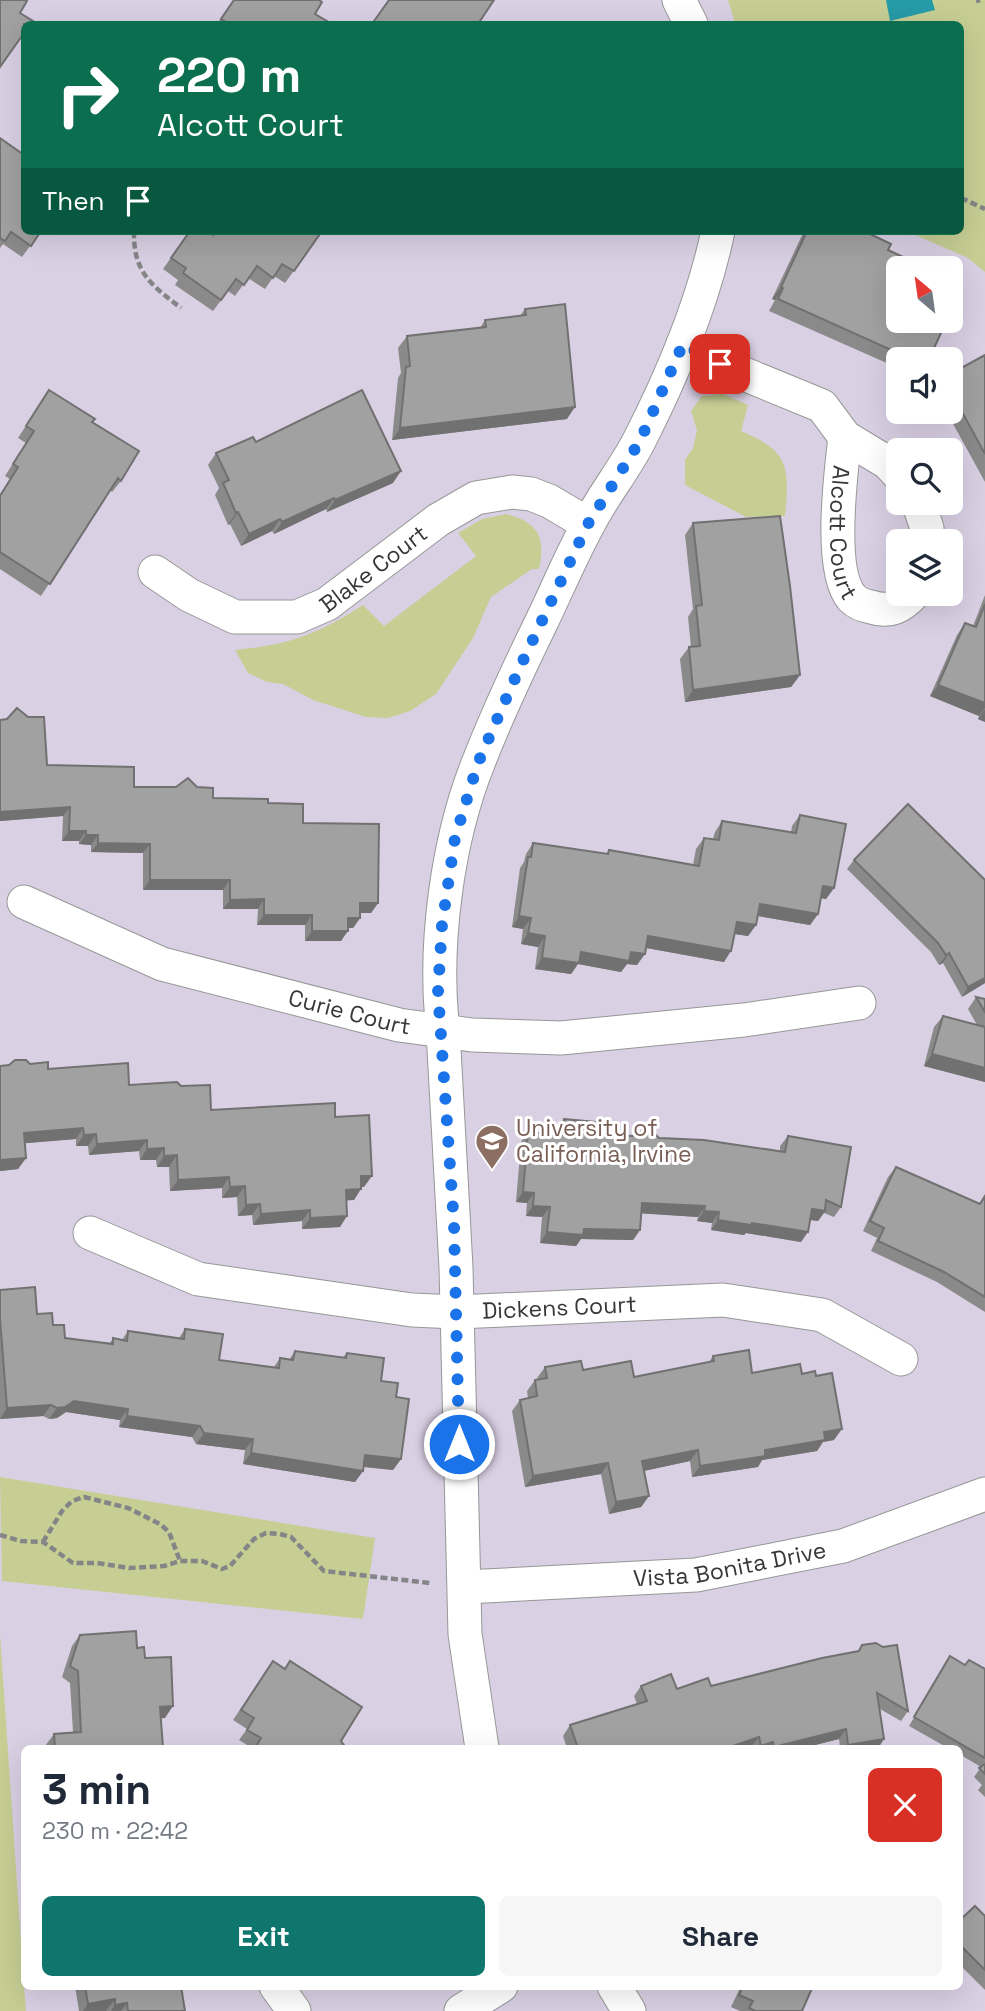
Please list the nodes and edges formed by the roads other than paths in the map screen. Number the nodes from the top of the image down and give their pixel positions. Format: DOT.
graph roads {
  1 [pos="679,0"];
  2 [pos="690,21"];
  3 [pos="717,235"];
  4 [pos="683,344"];
  5 [pos="845,437"];
  6 [pos="886,462"];
  7 [pos="588,524"];
  8 [pos="155,572"];
  9 [pos="902,606"];
  10 [pos="24,902"];
  11 [pos="859,1003"];
  12 [pos="443,1031"];
  13 [pos="90,1233"];
  14 [pos="457,1312"];
  15 [pos="901,1359"];
  16 [pos="985,1494"];
  17 [pos="465,1587"];
  18 [pos="481,1745"];
  19 [pos="279,1990"];
  20 [pos="495,1990"];
  21 [pos="616,1990"];
  22 [pos="294,2011"];
  23 [pos="461,2011"];
  24 [pos="629,2011"];
  1 -- 2 [label="street"];
  3 -- 4 [label="street"];
  4 -- 5 [label="street, Alcott Court"];
  4 -- 7 [label="street"];
  5 -- 6 [label="street, Alcott Court"];
  5 -- 9 [label="street, Alcott Court"];
  7 -- 8 [label="street, Blake Court"];
  7 -- 12 [label="street"];
  10 -- 12 [label="street, Curie Court"];
  11 -- 12 [label="street, Curie Court"];
  12 -- 14 [label="street"];
  13 -- 14 [label="street, Dickens Court"];
  14 -- 15 [label="street, Dickens Court"];
  14 -- 17 [label="street"];
  16 -- 17 [label="street, Vista Bonita Drive"];
  17 -- 18 [label="street"];
  19 -- 22 [label="street"];
  20 -- 23 [label="street"];
  21 -- 24 [label="street"];
}
